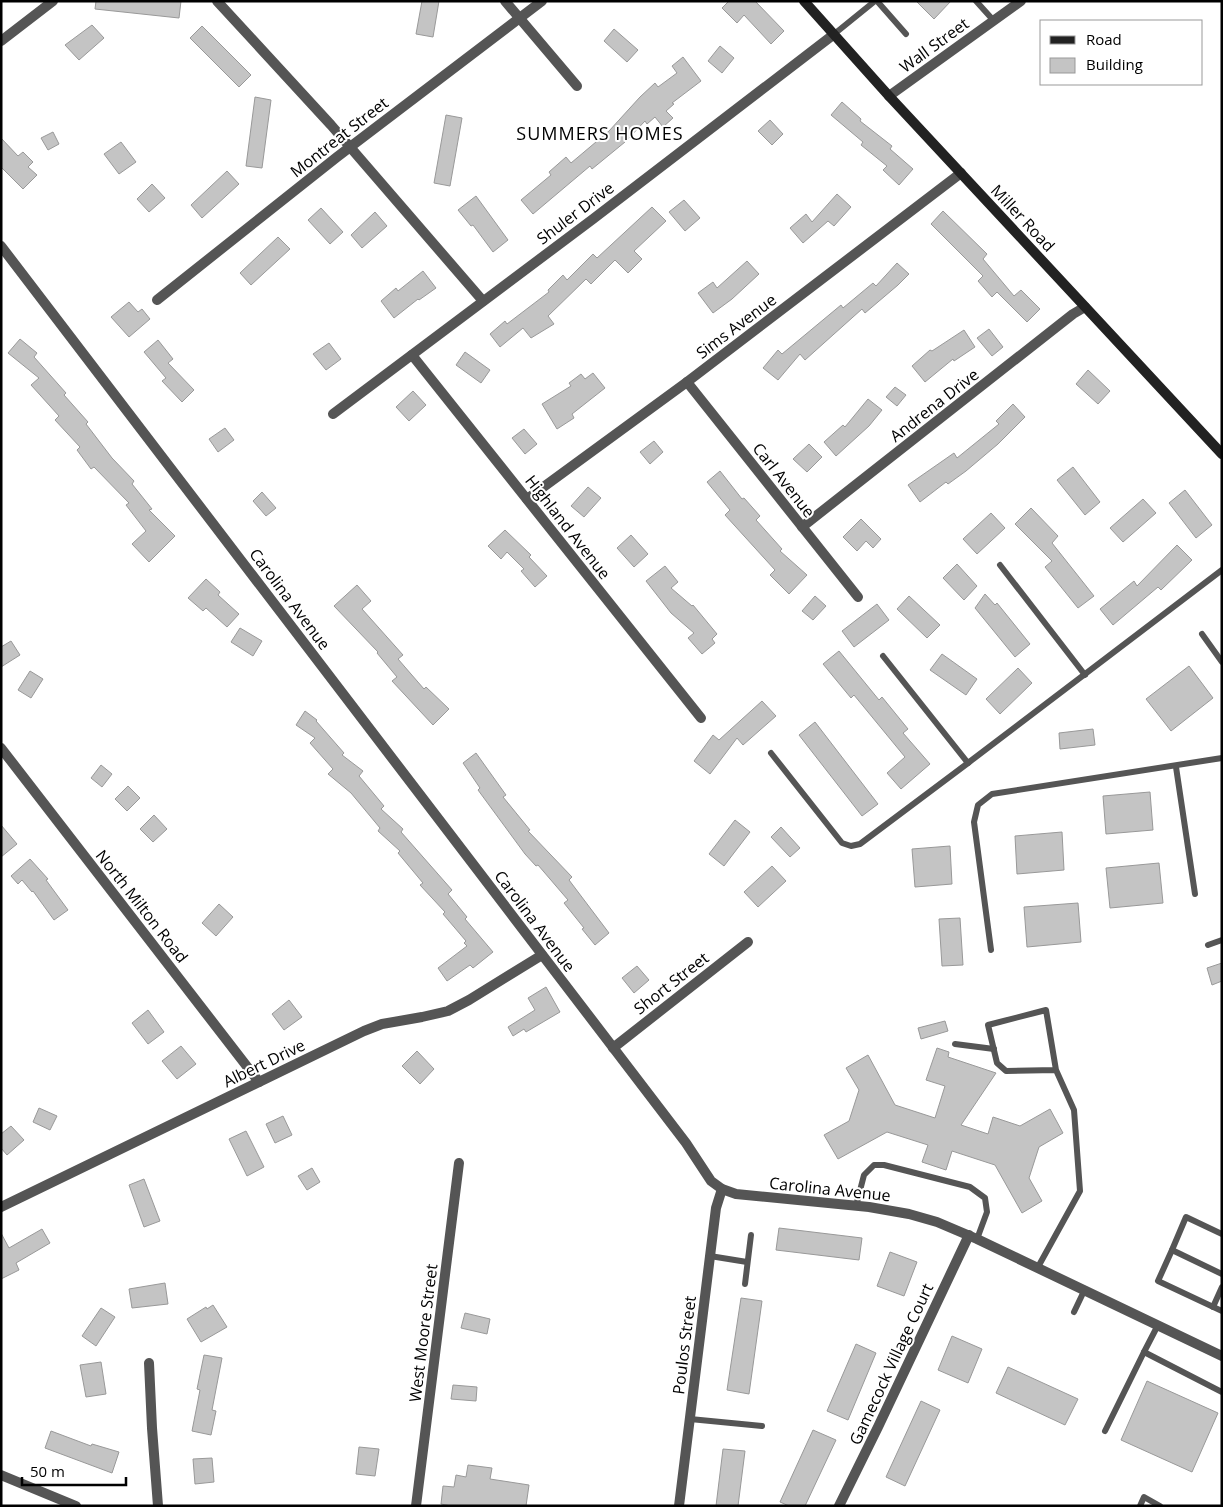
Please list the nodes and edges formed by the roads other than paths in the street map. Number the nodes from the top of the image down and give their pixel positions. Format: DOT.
graph roads {
  1 [pos="53,1"];
  2 [pos="217,1"];
  3 [pos="505,1"];
  4 [pos="542,1"];
  5 [pos="804,1"];
  6 [pos="876,1"];
  7 [pos="976,1"];
  8 [pos="1021,1"];
  9 [pos="520,18"];
  10 [pos="994,21"];
  11 [pos="906,34"];
  12 [pos="833,35"];
  13 [pos="1,41"];
  14 [pos="577,86"];
  15 [pos="889,96"];
  16 [pos="350,147"];
  17 [pos="961,173"];
  18 [pos="1,246"];
  19 [pos="156,300"];
  20 [pos="483,301"];
  21 [pos="1085,307"];
  22 [pos="412,355"];
  23 [pos="687,382"];
  24 [pos="334,414"];
  25 [pos="1222,454"];
  26 [pos="527,499"];
  27 [pos="802,527"];
  28 [pos="1000,565"];
  29 [pos="1222,570"];
  30 [pos="858,597"];
  31 [pos="1202,634"];
  32 [pos="883,656"];
  33 [pos="1222,662"];
  34 [pos="1085,675"];
  35 [pos="701,718"];
  36 [pos="1,748"];
  37 [pos="771,753"];
  38 [pos="1222,758"];
  39 [pos="968,763"];
  40 [pos="1176,766"];
  41 [pos="1194,894"];
  42 [pos="1222,940"];
  43 [pos="748,942"];
  44 [pos="1208,945"];
  45 [pos="991,950"];
  46 [pos="542,955"];
  47 [pos="955,1044"];
  48 [pos="613,1048"];
  49 [pos="994,1049"];
  50 [pos="1056,1070"];
  51 [pos="259,1082"];
  52 [pos="458,1163"];
  53 [pos="722,1189"];
  54 [pos="856,1206"];
  55 [pos="1,1207"];
  56 [pos="1222,1234"];
  57 [pos="751,1235"];
  58 [pos="973,1237"];
  59 [pos="1172,1250"];
  60 [pos="710,1256"];
  61 [pos="747,1262"];
  62 [pos="1038,1267"];
  63 [pos="1222,1274"];
  64 [pos="745,1284"];
  65 [pos="1222,1288"];
  66 [pos="1084,1290"];
  67 [pos="1213,1307"];
  68 [pos="1222,1311"];
  69 [pos="1074,1312"];
  70 [pos="1158,1325"];
  71 [pos="1144,1352"];
  72 [pos="1222,1356"];
  73 [pos="149,1363"];
  74 [pos="1222,1392"];
  75 [pos="690,1420"];
  76 [pos="762,1426"];
  77 [pos="1105,1431"];
  78 [pos="1,1475"];
  79 [pos="76,1506"];
  80 [pos="158,1506"];
  81 [pos="416,1506"];
  82 [pos="679,1506"];
  83 [pos="839,1506"];
  84 [pos="1140,1506"];
  85 [pos="1160,1506"];
  1 -- 13 [label="street"];
  2 -- 16 [label="street"];
  3 -- 9 [label="street"];
  4 -- 9 [label="street, Montreat Street"];
  5 -- 12 [label="main road, Miller Road"];
  6 -- 11 [label="lane"];
  6 -- 12 [label="lane"];
  7 -- 10 [label="lane"];
  8 -- 10 [label="street, Wall Street"];
  9 -- 14 [label="street"];
  9 -- 16 [label="street, Montreat Street"];
  10 -- 15 [label="street, Wall Street"];
  12 -- 15 [label="main road, Miller Road"];
  12 -- 20 [label="street, Shuler Drive"];
  15 -- 17 [label="main road, Miller Road"];
  16 -- 19 [label="street, Montreat Street"];
  16 -- 20 [label="street"];
  17 -- 21 [label="main road, Miller Road"];
  17 -- 23 [label="street, Sims Avenue"];
  18 -- 46 [label="street, Carolina Avenue"];
  20 -- 22 [label="street, Shuler Drive"];
  21 -- 25 [label="main road, Miller Road"];
  21 -- 27 [label="street, Andrena Drive"];
  22 -- 24 [label="street, Shuler Drive"];
  22 -- 26 [label="street, Highland Avenue"];
  23 -- 26 [label="street, Sims Avenue"];
  23 -- 27 [label="street, Carl Avenue"];
  26 -- 35 [label="street, Highland Avenue"];
  27 -- 30 [label="street, Carl Avenue"];
  28 -- 34 [label="lane"];
  29 -- 34 [label="lane"];
  31 -- 33 [label="lane"];
  32 -- 39 [label="lane"];
  34 -- 39 [label="lane"];
  36 -- 51 [label="street, North Milton Road"];
  37 -- 39 [label="lane"];
  38 -- 40 [label="lane"];
  40 -- 41 [label="lane"];
  40 -- 45 [label="lane"];
  42 -- 44 [label="lane"];
  43 -- 48 [label="street, Short Street"];
  46 -- 48 [label="street, Carolina Avenue"];
  46 -- 51 [label="street, Albert Drive"];
  47 -- 49 [label="lane"];
  48 -- 53 [label="street, Carolina Avenue"];
  49 -- 50 [label="lane"];
  49 -- 50 [label="lane"];
  50 -- 62 [label="lane"];
  51 -- 55 [label="street, Albert Drive"];
  52 -- 81 [label="street, West Moore Street"];
  53 -- 54 [label="street, Carolina Avenue"];
  53 -- 60 [label="street, Poulos Street"];
  54 -- 58 [label="street, Carolina Avenue"];
  54 -- 58 [label="lane"];
  56 -- 59 [label="lane"];
  57 -- 61 [label="lane"];
  58 -- 62 [label="street, Carolina Avenue"];
  58 -- 83 [label="street, Gamecock Village Court"];
  59 -- 63 [label="lane"];
  59 -- 67 [label="lane"];
  60 -- 61 [label="lane"];
  60 -- 75 [label="street, Poulos Street"];
  61 -- 64 [label="lane"];
  62 -- 66 [label="street, Carolina Avenue"];
  65 -- 67 [label="lane"];
  66 -- 69 [label="lane"];
  66 -- 70 [label="street, Carolina Avenue"];
  67 -- 68 [label="lane"];
  70 -- 71 [label="lane"];
  70 -- 72 [label="street, Carolina Avenue"];
  71 -- 74 [label="lane"];
  71 -- 77 [label="lane"];
  73 -- 80 [label="street"];
  75 -- 76 [label="lane"];
  75 -- 82 [label="street, Poulos Street"];
  78 -- 79 [label="street"];
  84 -- 85 [label="lane"];
}
